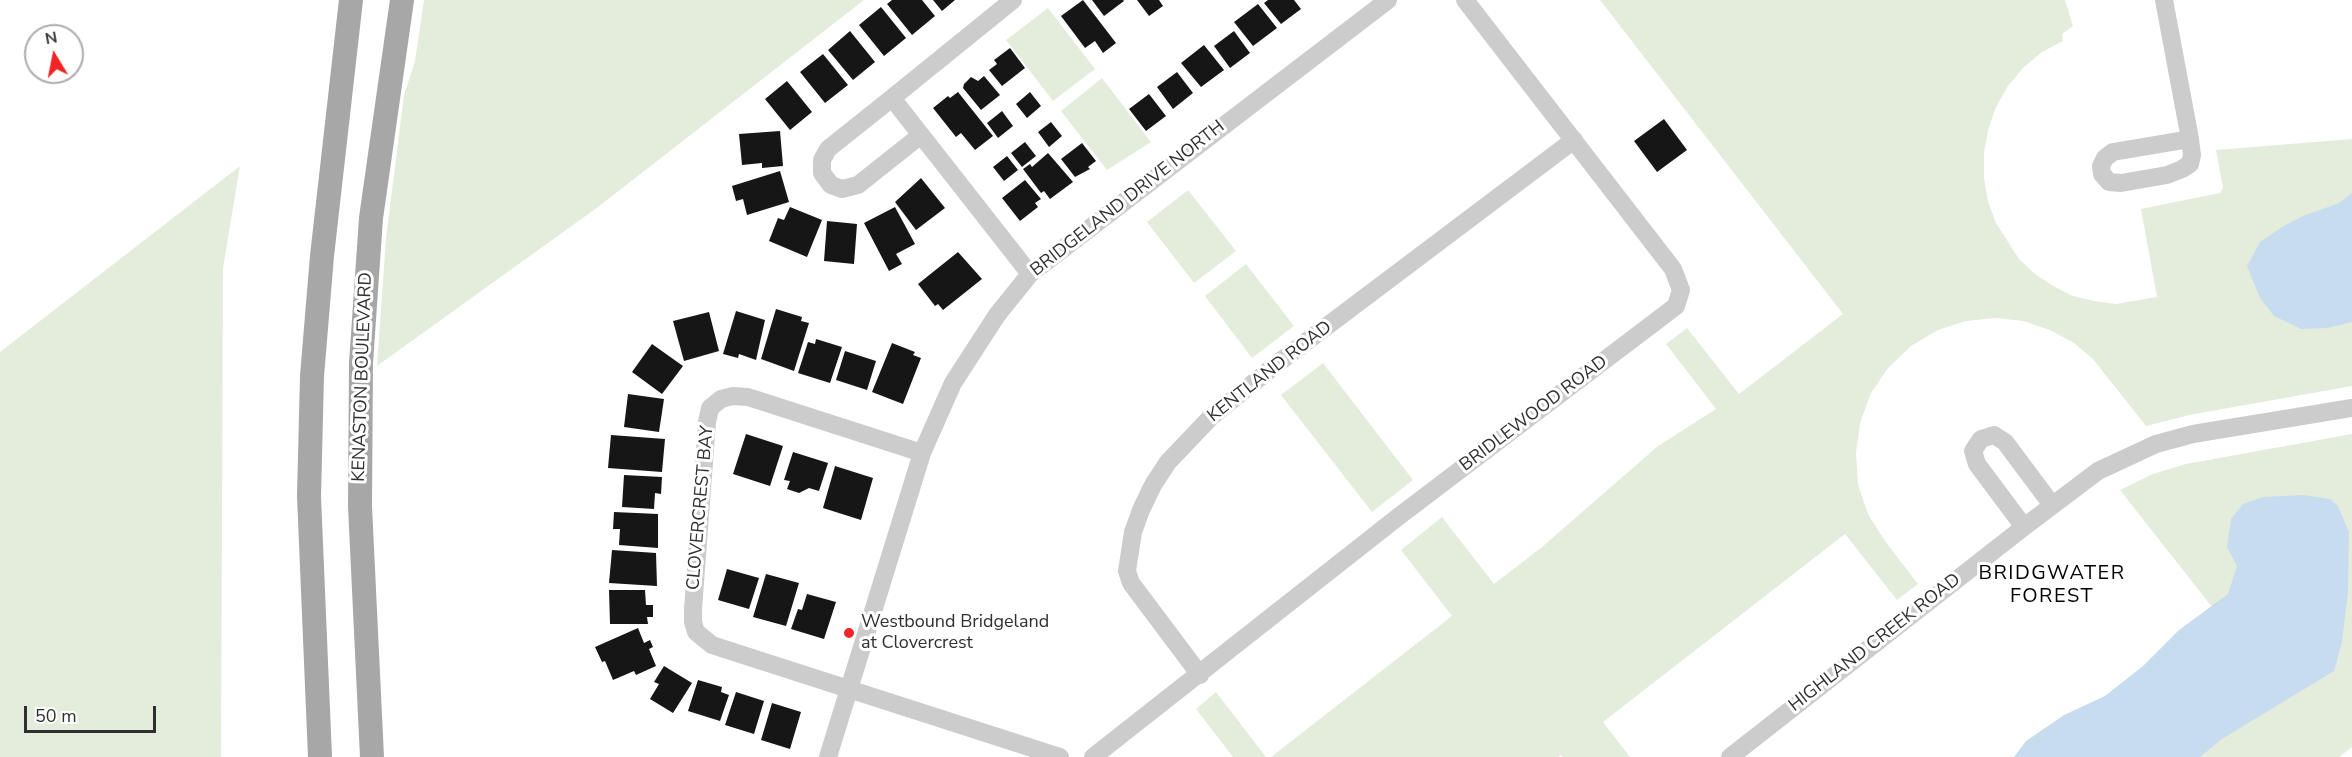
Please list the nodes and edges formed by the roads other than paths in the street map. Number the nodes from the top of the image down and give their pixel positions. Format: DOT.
graph roads {
  1 [pos="351,0"];
  2 [pos="402,0"];
  3 [pos="1013,0"];
  4 [pos="1388,0"];
  5 [pos="1465,0"];
  6 [pos="2164,0"];
  7 [pos="892,98"];
  8 [pos="921,135"];
  9 [pos="2190,139"];
  10 [pos="1574,140"];
  11 [pos="1030,274"];
  12 [pos="2352,408"];
  13 [pos="922,453"];
  14 [pos="2052,505"];
  15 [pos="2024,527"];
  16 [pos="1200,675"];
  17 [pos="849,689"];
  18 [pos="320,757"];
  19 [pos="372,757"];
  20 [pos="828,757"];
  21 [pos="1060,757"];
  22 [pos="1093,757"];
  23 [pos="1730,757"];
  1 -- 18 [label="main road"];
  2 -- 19 [label="main road, KENASTON BOULEVARD"];
  3 -- 7 [label="street"];
  4 -- 11 [label="street, BRIDGELAND DRIVE NORTH"];
  5 -- 10 [label="street, BRIDLEWOOD ROAD"];
  6 -- 9 [label="street"];
  7 -- 8 [label="street"];
  7 -- 8 [label="street"];
  8 -- 11 [label="street"];
  10 -- 16 [label="street, KENTLAND ROAD"];
  10 -- 16 [label="street, BRIDLEWOOD ROAD"];
  11 -- 13 [label="street, BRIDGELAND DRIVE NORTH"];
  12 -- 14 [label="street, HIGHLAND CREEK ROAD"];
  13 -- 17 [label="street, BRIDGELAND DRIVE NORTH"];
  13 -- 17 [label="street, CLOVERCREST BAY"];
  14 -- 15 [label="street, HIGHLAND CREEK ROAD"];
  14 -- 15 [label="street"];
  15 -- 23 [label="street, HIGHLAND CREEK ROAD"];
  16 -- 22 [label="street, BRIDLEWOOD ROAD"];
  17 -- 20 [label="street, BRIDGELAND DRIVE NORTH"];
  17 -- 21 [label="street"];
}
